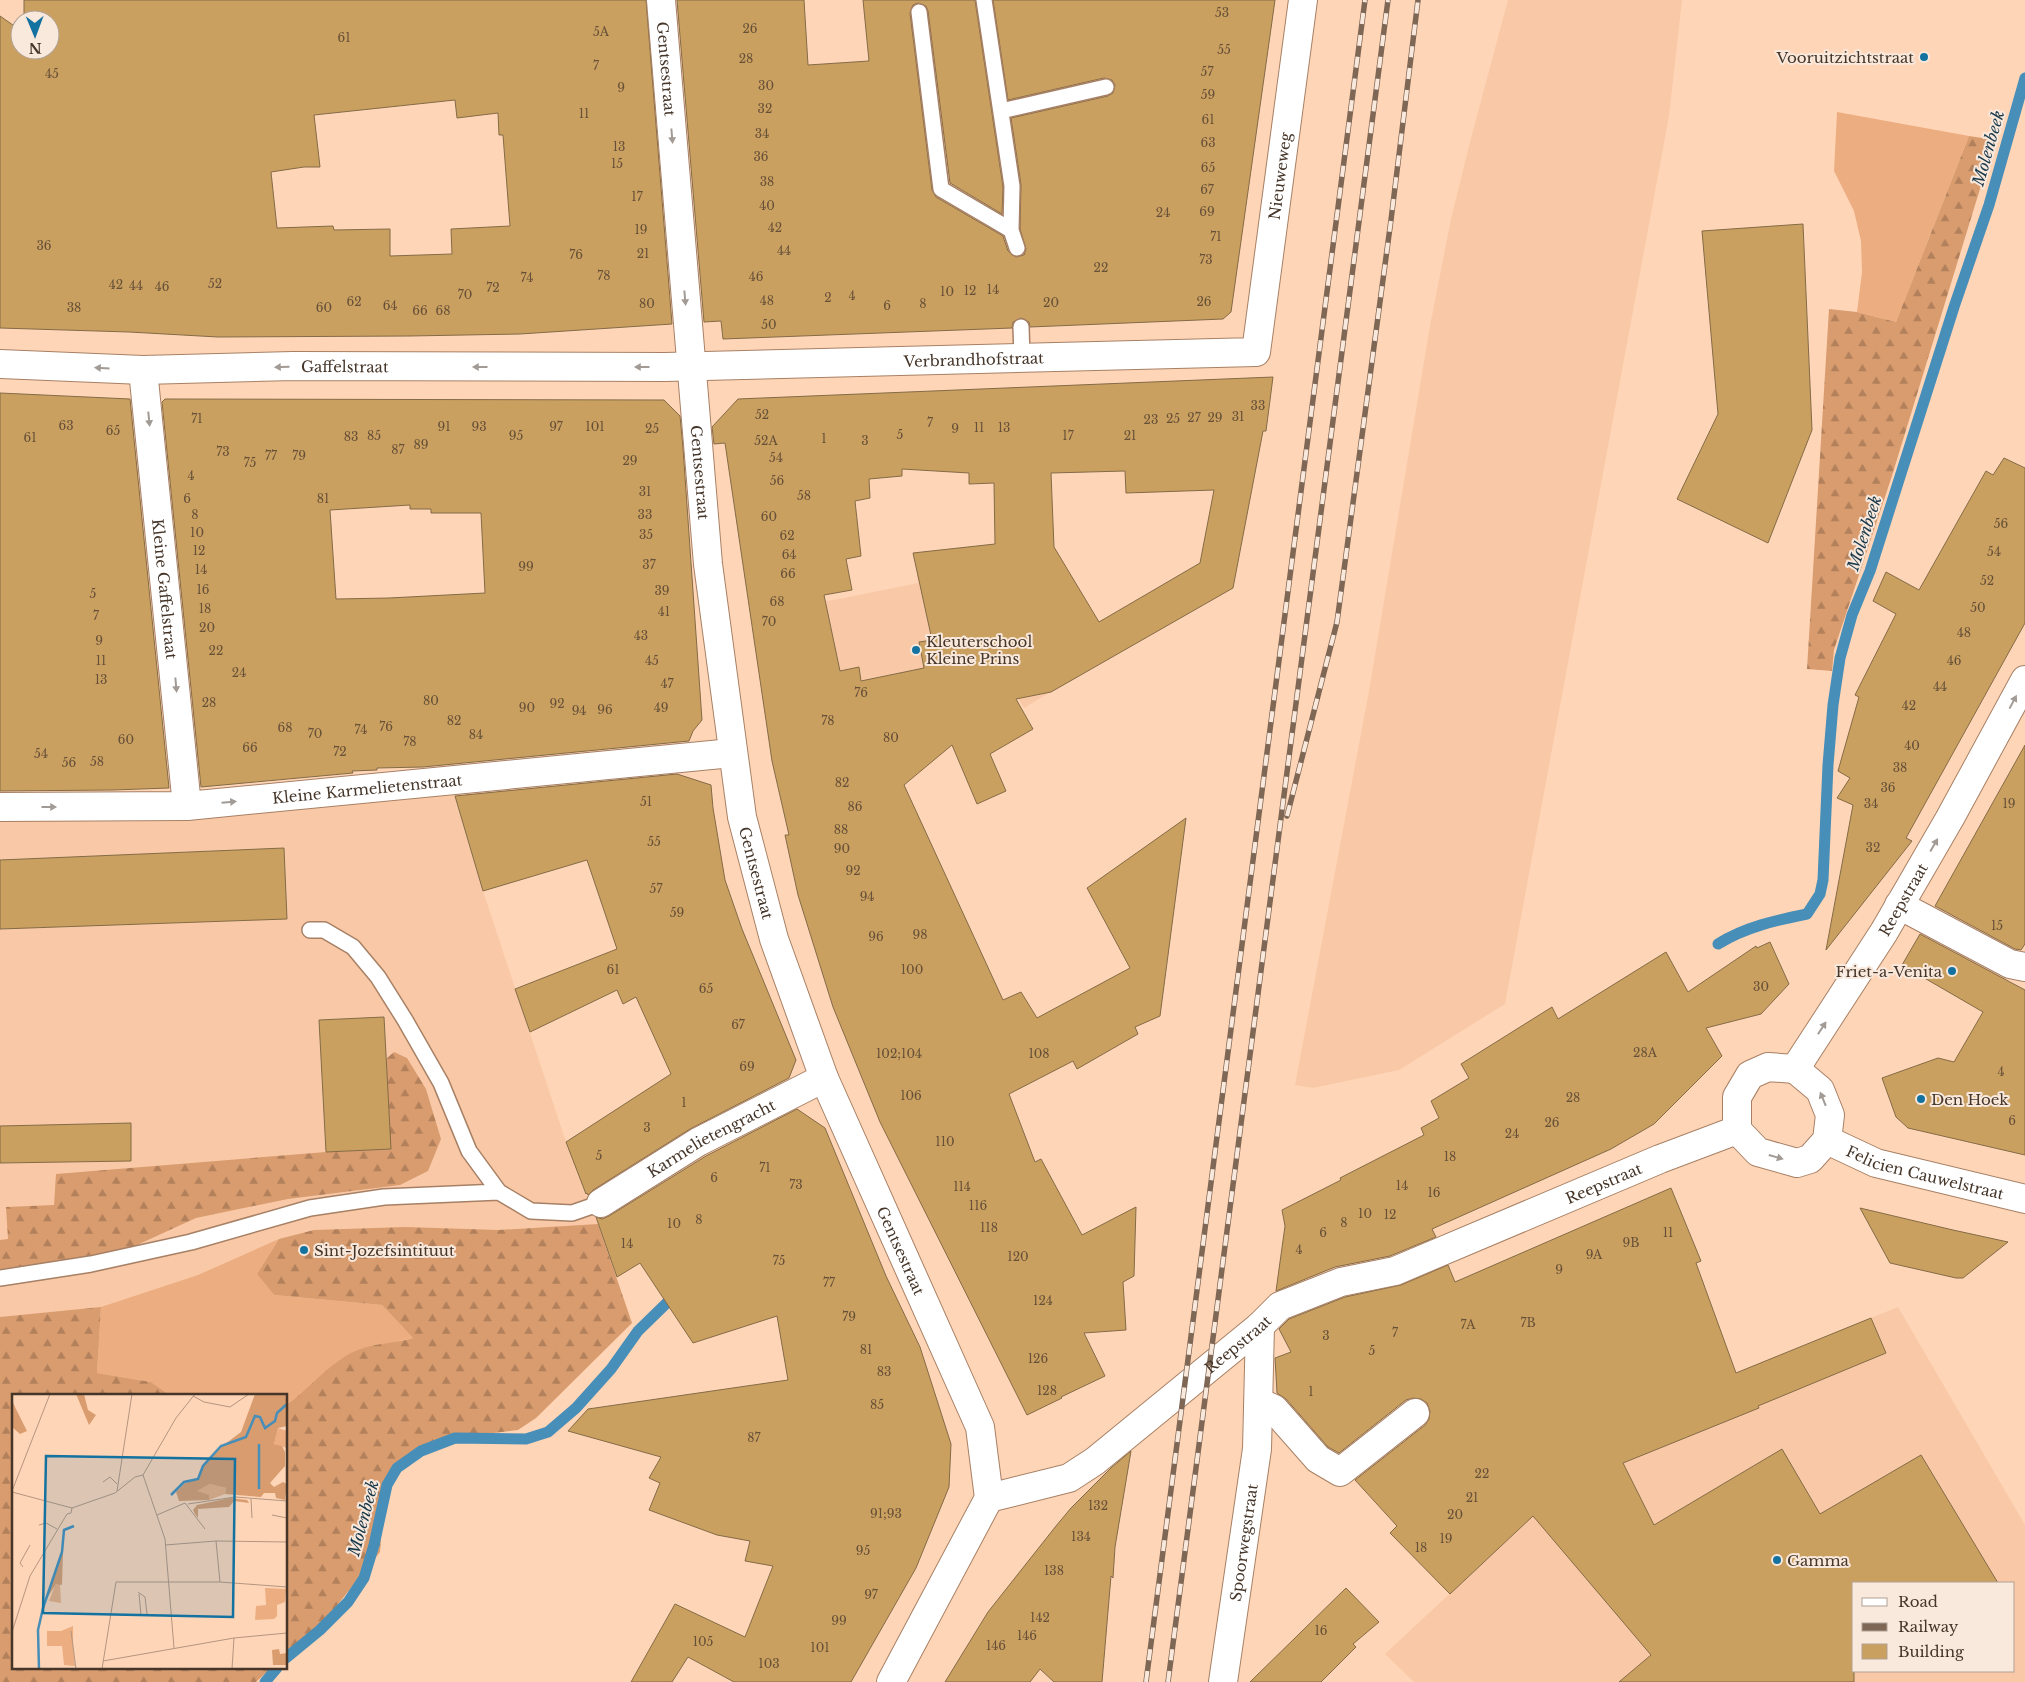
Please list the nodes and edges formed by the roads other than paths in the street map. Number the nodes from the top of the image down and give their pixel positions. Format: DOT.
graph roads {
  1 [pos="661,0"];
  2 [pos="984,0"];
  3 [pos="1303,0"];
  4 [pos="919,12"];
  5 [pos="1106,87"];
  6 [pos="1001,110"];
  7 [pos="1010,230"];
  8 [pos="1018,248"];
  9 [pos="1021,327"];
  10 [pos="1256,352"];
  11 [pos="1022,358"];
  12 [pos="0,364"];
  13 [pos="691,365"];
  14 [pos="143,370"];
  15 [pos="2025,680"];
  16 [pos="732,753"];
  17 [pos="187,806"];
  18 [pos="0,807"];
  19 [pos="1899,905"];
  20 [pos="310,930"];
  21 [pos="2025,967"];
  22 [pos="1795,1069"];
  23 [pos="824,1078"];
  24 [pos="1737,1130"];
  25 [pos="1827,1140"];
  26 [pos="499,1192"];
  27 [pos="2025,1199"];
  28 [pos="601,1203"];
  29 [pos="0,1278"];
  30 [pos="1260,1326"];
  31 [pos="1259,1402"];
  32 [pos="1415,1412"];
  33 [pos="990,1498"];
  34 [pos="891,1682"];
  35 [pos="1223,1682"];
  1 -- 13 [label="street, Gentsestraat, one-way"];
  2 -- 6 [label="lane"];
  3 -- 10 [label="street, Nieuweweg"];
  4 -- 7 [label="lane"];
  5 -- 6 [label="lane"];
  6 -- 7 [label="lane"];
  7 -- 8 [label="lane"];
  9 -- 11 [label="lane"];
  10 -- 11 [label="street, Verbrandhofstraat"];
  11 -- 13 [label="street, Verbrandhofstraat"];
  14 -- 12 [label="street, Gaffelstraat, one-way"];
  13 -- 14 [label="street, Gaffelstraat, one-way"];
  13 -- 16 [label="street, Gentsestraat"];
  14 -- 17 [label="street, Kleine Gaffelstraat, one-way"];
  19 -- 15 [label="street, Reepstraat, one-way"];
  17 -- 16 [label="street, Kleine Karmelietenstraat, one-way"];
  16 -- 23 [label="street, Gentsestraat"];
  18 -- 17 [label="street, Kleine Karmelietenstraat, one-way"];
  19 -- 21 [label="street"];
  22 -- 19 [label="street, Reepstraat, one-way"];
  20 -- 26 [label="lane"];
  22 -- 24 [label="street"];
  25 -- 22 [label="street, Felicien Cauwelstraat, one-way"];
  23 -- 28 [label="street, Karmelietengracht"];
  23 -- 33 [label="street, Gentsestraat"];
  24 -- 25 [label="street, Felicien Cauwelstraat, one-way"];
  24 -- 30 [label="street, Reepstraat"];
  25 -- 27 [label="street, Felicien Cauwelstraat"];
  26 -- 28 [label="lane"];
  26 -- 29 [label="lane"];
  30 -- 31 [label="street, Spoorwegstraat"];
  30 -- 33 [label="street, Reepstraat"];
  31 -- 32 [label="street"];
  31 -- 35 [label="street, Spoorwegstraat"];
  33 -- 34 [label="street"];
}
